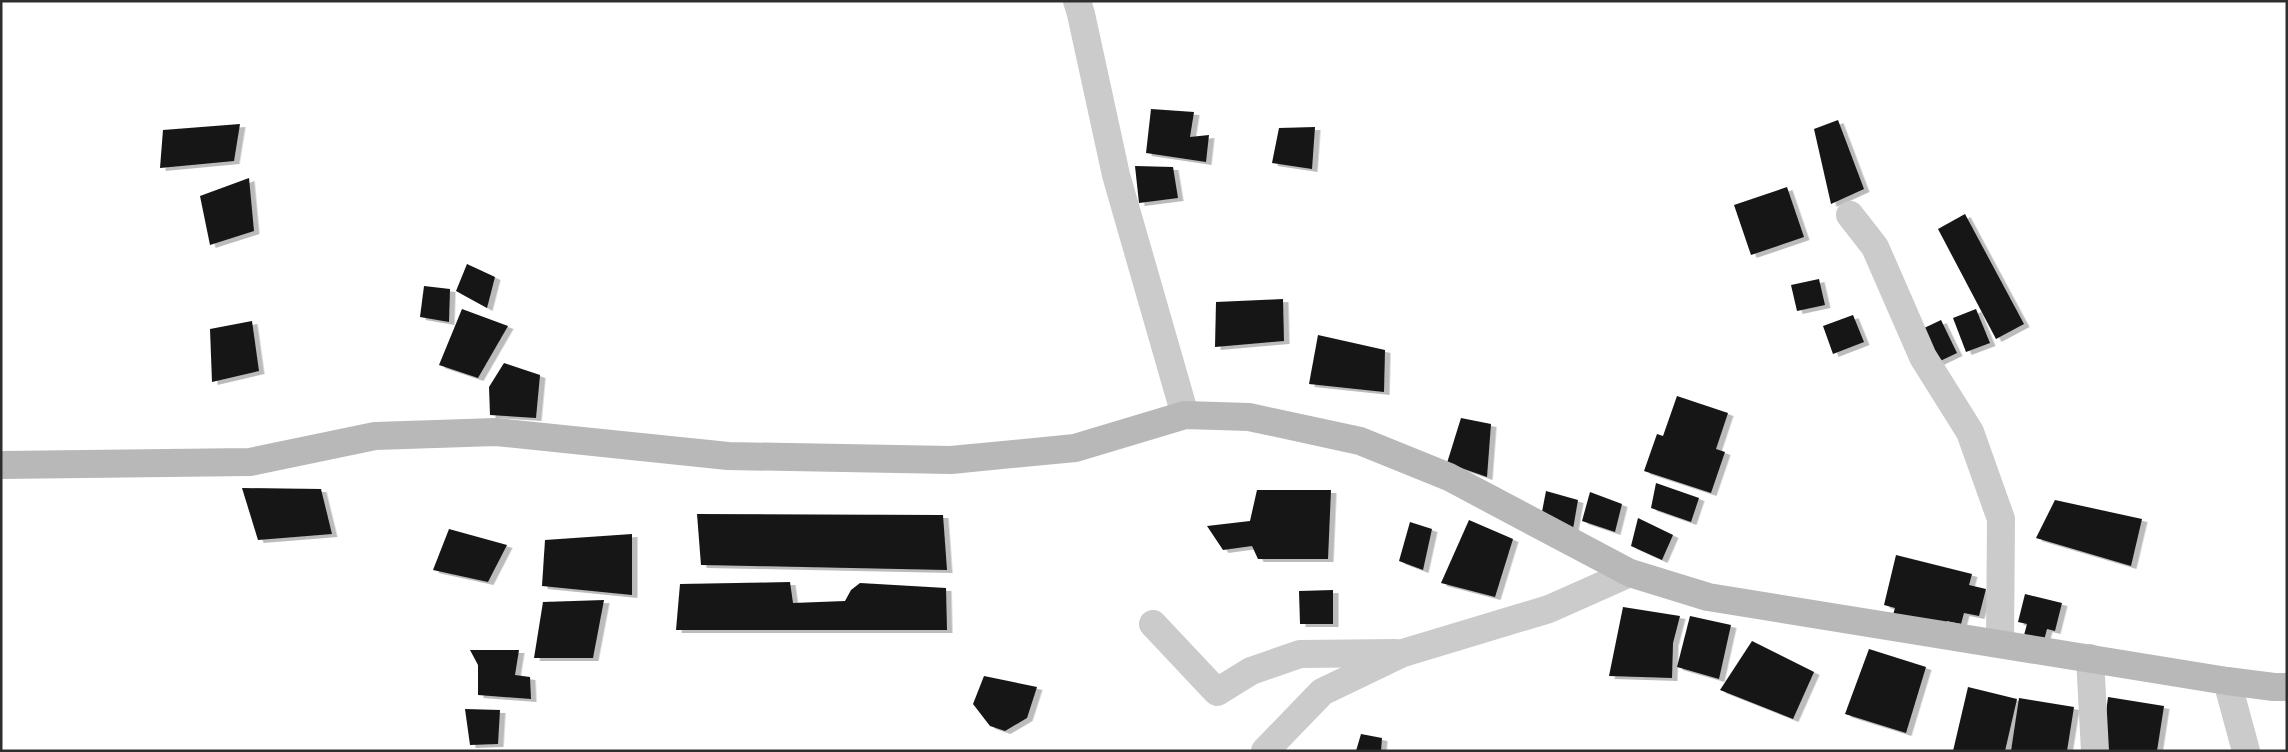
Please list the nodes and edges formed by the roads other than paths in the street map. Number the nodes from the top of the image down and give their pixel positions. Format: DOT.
graph roads {
  1 [pos="1077,1"];
  2 [pos="1850,215"];
  3 [pos="1185,415"];
  4 [pos="1,465"];
  5 [pos="1630,573"];
  6 [pos="1153,624"];
  7 [pos="2000,644"];
  8 [pos="1403,653"];
  9 [pos="2090,658"];
  10 [pos="2227,681"];
  11 [pos="2287,687"];
  12 [pos="1265,751"];
  13 [pos="2095,751"];
  14 [pos="2246,751"];
  1 -- 3 [label="street"];
  2 -- 7 [label="street"];
  3 -- 4 [label="street"];
  3 -- 5 [label="street"];
  5 -- 7 [label="street"];
  5 -- 8 [label="street"];
  6 -- 8 [label="street"];
  7 -- 9 [label="street"];
  8 -- 12 [label="street"];
  9 -- 10 [label="street"];
  9 -- 13 [label="street"];
  10 -- 11 [label="street"];
  10 -- 14 [label="street"];
}
